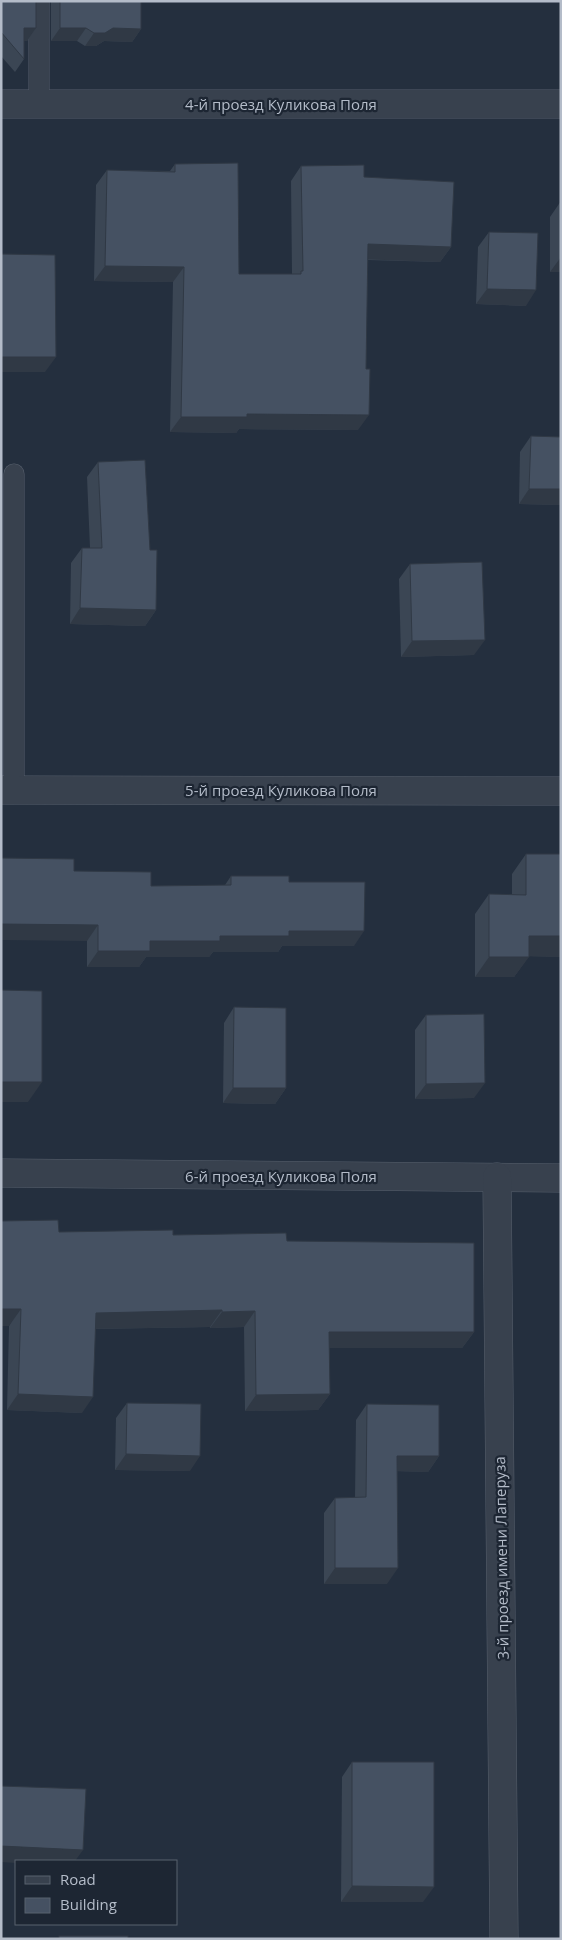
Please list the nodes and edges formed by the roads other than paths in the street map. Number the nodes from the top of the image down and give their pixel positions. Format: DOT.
graph roads {
  1 [pos="39,1"];
  2 [pos="1,104"];
  3 [pos="39,104"];
  4 [pos="561,104"];
  5 [pos="14,474"];
  6 [pos="8,790"];
  7 [pos="561,791"];
  8 [pos="1,1173"];
  9 [pos="497,1177"];
  10 [pos="561,1178"];
  11 [pos="504,1939"];
  1 -- 3 [label="lane"];
  2 -- 3 [label="street, 4-й проезд Куликова Поля"];
  3 -- 4 [label="street, 4-й проезд Куликова Поля"];
  5 -- 6 [label="lane"];
  6 -- 7 [label="street, 5-й проезд Куликова Поля"];
  8 -- 9 [label="street, 6-й проезд Куликова Поля"];
  9 -- 10 [label="street, 6-й проезд Куликова Поля"];
  9 -- 11 [label="street, 3-й проезд имени Лаперуза"];
}
